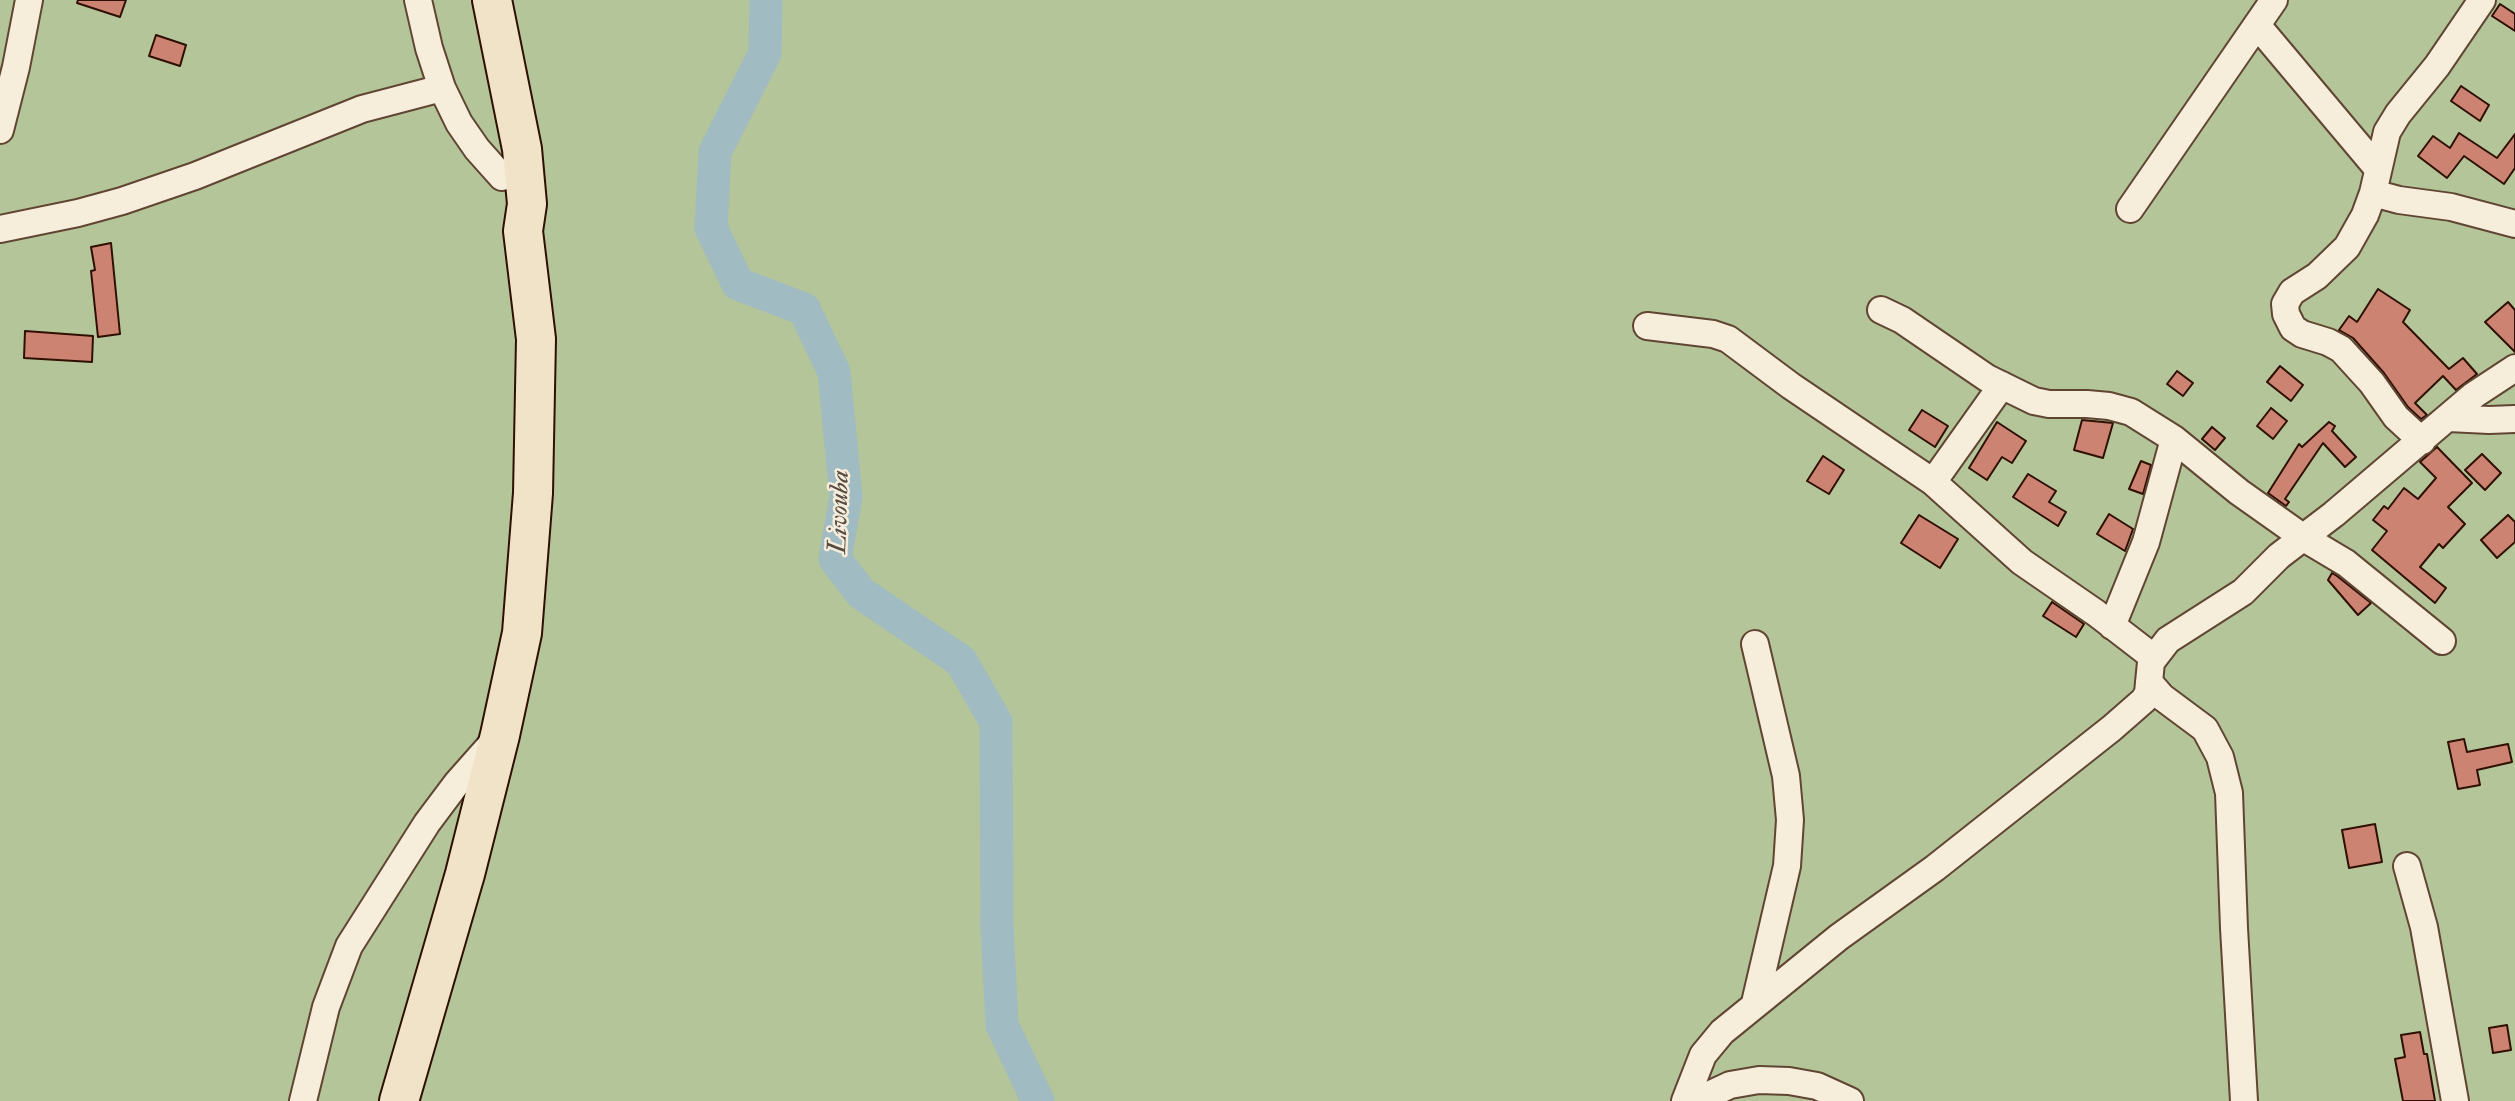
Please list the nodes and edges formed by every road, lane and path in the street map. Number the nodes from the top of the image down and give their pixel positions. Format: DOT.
graph roads {
  1 [pos="29,0"];
  2 [pos="418,0"];
  3 [pos="472,0"];
  4 [pos="492,0"];
  5 [pos="2274,0"];
  6 [pos="2482,0"];
  7 [pos="2257,24"];
  8 [pos="442,88"];
  9 [pos="3,97"];
  10 [pos="0,130"];
  11 [pos="502,177"];
  12 [pos="2375,181"];
  13 [pos="2130,209"];
  14 [pos="2515,224"];
  15 [pos="0,229"];
  16 [pos="523,231"];
  17 [pos="1881,310"];
  18 [pos="1647,326"];
  19 [pos="2515,368"];
  20 [pos="2002,385"];
  21 [pos="2448,418"];
  22 [pos="2515,419"];
  23 [pos="2174,439"];
  24 [pos="2422,441"];
  25 [pos="1933,482"];
  26 [pos="2304,538"];
  27 [pos="2112,626"];
  28 [pos="2442,642"];
  29 [pos="1755,643"];
  30 [pos="2151,669"];
  31 [pos="500,735"];
  32 [pos="2407,866"];
  33 [pos="1755,1003"];
  34 [pos="303,1101"];
  35 [pos="398,1101"];
  36 [pos="1685,1101"];
  37 [pos="1696,1101"];
  38 [pos="1850,1101"];
  39 [pos="2244,1101"];
  40 [pos="2455,1101"];
  1 -- 9 [label="street"];
  2 -- 8 [label="street"];
  3 -- 11 [label="highway"];
  4 -- 16 [label="highway"];
  5 -- 7 [label="street"];
  6 -- 12 [label="street"];
  7 -- 12 [label="street"];
  7 -- 13 [label="street"];
  8 -- 11 [label="street"];
  8 -- 15 [label="street"];
  9 -- 10 [label="street"];
  11 -- 16 [label="highway"];
  12 -- 14 [label="street"];
  12 -- 24 [label="street"];
  16 -- 31 [label="highway"];
  17 -- 20 [label="street"];
  18 -- 25 [label="street"];
  19 -- 21 [label="street"];
  20 -- 23 [label="street"];
  20 -- 25 [label="street"];
  21 -- 22 [label="street"];
  21 -- 24 [label="street"];
  23 -- 26 [label="street"];
  23 -- 27 [label="street"];
  24 -- 26 [label="street"];
  25 -- 27 [label="street"];
  26 -- 28 [label="street"];
  26 -- 30 [label="street"];
  27 -- 30 [label="street"];
  29 -- 33 [label="street"];
  30 -- 33 [label="street"];
  30 -- 39 [label="street"];
  31 -- 34 [label="street"];
  31 -- 35 [label="highway"];
  32 -- 40 [label="street"];
  33 -- 36 [label="street"];
  37 -- 38 [label="street"];
}
